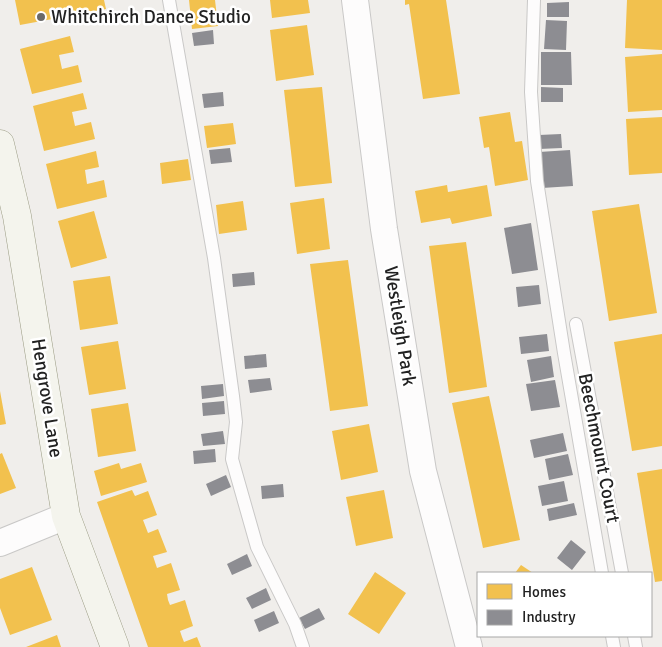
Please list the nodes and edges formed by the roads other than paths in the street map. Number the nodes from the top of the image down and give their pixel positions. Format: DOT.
graph roads {
  1 [pos="169,0"];
  2 [pos="355,0"];
  3 [pos="534,0"];
  4 [pos="0,144"];
  5 [pos="576,324"];
  6 [pos="66,516"];
  7 [pos="0,543"];
  8 [pos="602,572"];
  9 [pos="622,572"];
  10 [pos="115,647"];
  11 [pos="303,647"];
  12 [pos="469,647"];
  1 -- 11 [label="lane"];
  2 -- 12 [label="street, Westleigh Park"];
  3 -- 8 [label="lane"];
  4 -- 6 [label="street, Hengrove Lane"];
  5 -- 9 [label="lane, Beechmount Court"];
  6 -- 7 [label="street"];
  6 -- 10 [label="street, Hengrove Lane"];
}
